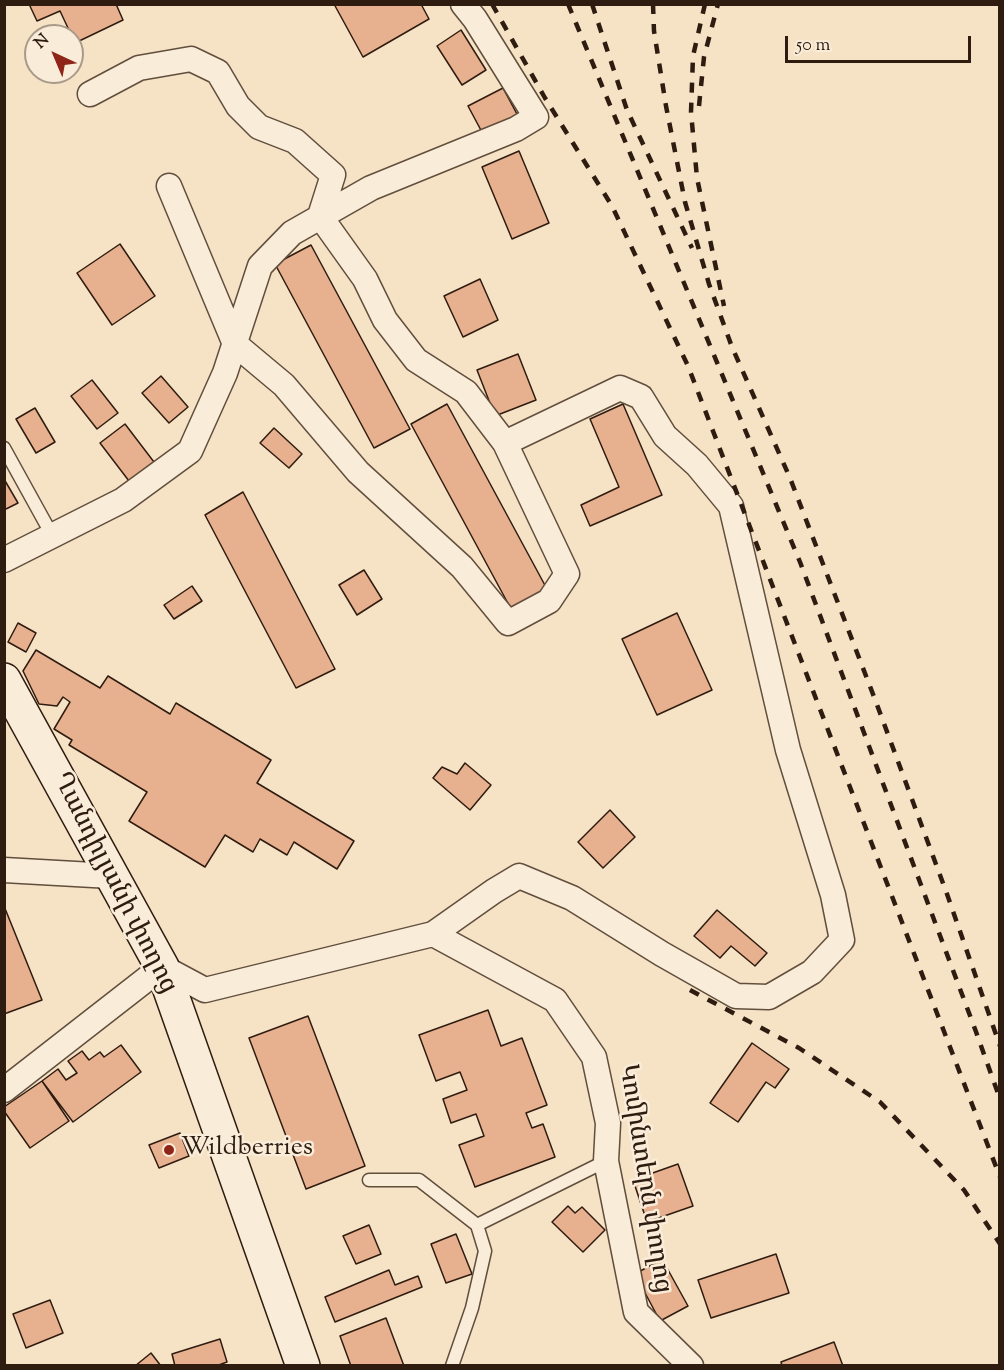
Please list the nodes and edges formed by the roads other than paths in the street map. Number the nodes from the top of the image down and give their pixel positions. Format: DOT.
graph roads {
  1 [pos="463,4"];
  2 [pos="90,94"];
  3 [pos="169,186"];
  4 [pos="320,216"];
  5 [pos="235,344"];
  6 [pos="505,443"];
  7 [pos="4,448"];
  8 [pos="52,535"];
  9 [pos="4,560"];
  10 [pos="4,680"];
  11 [pos="4,870"];
  12 [pos="111,876"];
  13 [pos="434,934"];
  14 [pos="162,967"];
  15 [pos="4,1090"];
  16 [pos="606,1161"];
  17 [pos="369,1180"];
  18 [pos="477,1225"];
  19 [pos="303,1365"];
  20 [pos="452,1365"];
  21 [pos="691,1365"];
  1 -- 4 [label="street"];
  2 -- 4 [label="street"];
  3 -- 5 [label="street"];
  4 -- 5 [label="street"];
  4 -- 6 [label="street"];
  5 -- 6 [label="street"];
  5 -- 8 [label="street"];
  6 -- 13 [label="street"];
  7 -- 8 [label="lane"];
  8 -- 9 [label="street"];
  10 -- 12 [label="main road, Ղանդիլյանի փողոց"];
  11 -- 12 [label="street"];
  12 -- 14 [label="main road, Ղանդիլյանի փողոց"];
  13 -- 14 [label="street"];
  13 -- 16 [label="street, Կոմինտերն փողոց"];
  14 -- 15 [label="street"];
  14 -- 19 [label="main road, Ղանդիլյանի փողոց"];
  16 -- 18 [label="lane"];
  16 -- 21 [label="street, Կոմինտերն փողոց"];
  17 -- 18 [label="lane"];
  18 -- 20 [label="lane"];
}
